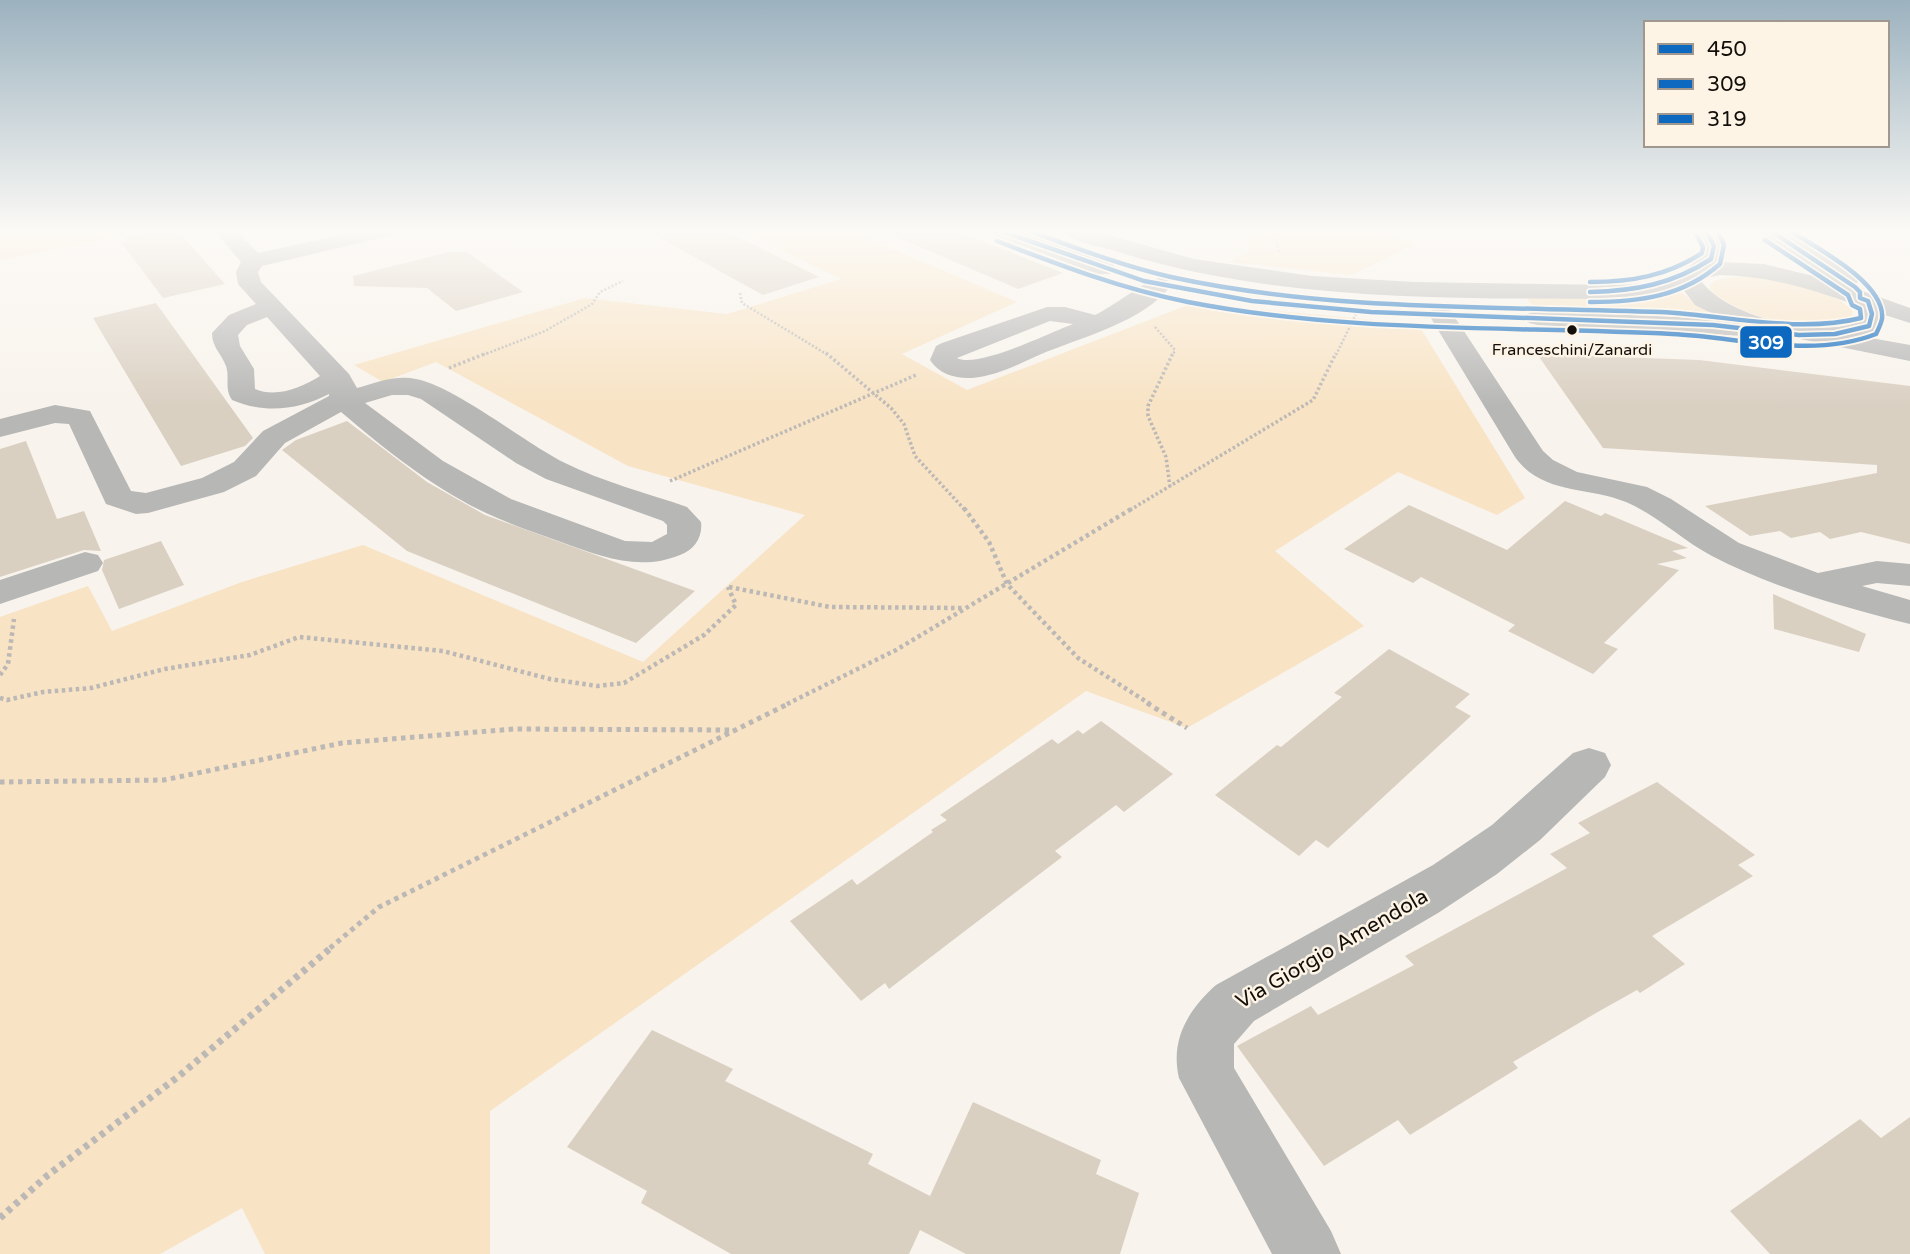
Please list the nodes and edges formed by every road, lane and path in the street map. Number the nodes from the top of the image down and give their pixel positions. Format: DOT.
graph roads {
  1 [pos="255,290"];
  2 [pos="605,290"];
  3 [pos="1154,290"];
  4 [pos="1180,290"];
  5 [pos="1472,290"];
  6 [pos="1483,290"];
  7 [pos="1643,290"];
  8 [pos="1695,290"];
  9 [pos="1832,290"];
  10 [pos="1858,290"];
  11 [pos="1192,292"];
  12 [pos="740,293"];
  13 [pos="1864,300"];
  14 [pos="271,307"];
  15 [pos="1357,311"];
  16 [pos="1441,315"];
  17 [pos="1910,316"];
  18 [pos="1503,317"];
  19 [pos="1789,331"];
  20 [pos="1910,353"];
  21 [pos="952,367"];
  22 [pos="410,386"];
  23 [pos="340,389"];
  24 [pos="872,394"];
  25 [pos="0,428"];
  26 [pos="1170,486"];
  27 [pos="631,498"];
  28 [pos="85,563"];
  29 [pos="1910,575"];
  30 [pos="1007,584"];
  31 [pos="1818,584"];
  32 [pos="9,590"];
  33 [pos="966,608"];
  34 [pos="1910,612"];
  35 [pos="0,675"];
  36 [pos="0,698"];
  37 [pos="1187,728"];
  38 [pos="734,730"];
  39 [pos="1589,765"];
  40 [pos="0,782"];
  41 [pos="0,1219"];
  42 [pos="1308,1254"];
  1 -- 14 [label="street"];
  2 -- 22 [label="path"];
  3 -- 21 [label="street"];
  4 -- 11 [label="street"];
  5 -- 6 [label="street"];
  6 -- 7 [label="street"];
  6 -- 18 [label="street"];
  8 -- 19 [label="street"];
  9 -- 13 [label="street"];
  10 -- 13 [label="street"];
  11 -- 15 [label="street"];
  11 -- 26 [label="path"];
  12 -- 24 [label="path"];
  13 -- 17 [label="street"];
  13 -- 19 [label="street"];
  14 -- 23 [label="street"];
  14 -- 23 [label="street"];
  15 -- 16 [label="street"];
  15 -- 26 [label="path"];
  16 -- 18 [label="street"];
  16 -- 31 [label="street"];
  18 -- 19 [label="street"];
  19 -- 20 [label="street"];
  21 -- 24 [label="path"];
  22 -- 23 [label="street"];
  22 -- 27 [label="street"];
  23 -- 25 [label="street"];
  23 -- 27 [label="street"];
  24 -- 27 [label="path"];
  24 -- 30 [label="path"];
  26 -- 30 [label="path"];
  28 -- 32 [label="street"];
  29 -- 31 [label="street"];
  30 -- 33 [label="path"];
  30 -- 37 [label="path"];
  31 -- 34 [label="street"];
  32 -- 35 [label="path"];
  33 -- 36 [label="path"];
  33 -- 38 [label="path"];
  38 -- 40 [label="path"];
  38 -- 41 [label="path"];
  39 -- 42 [label="street, Via Giorgio Amendola"];
}
